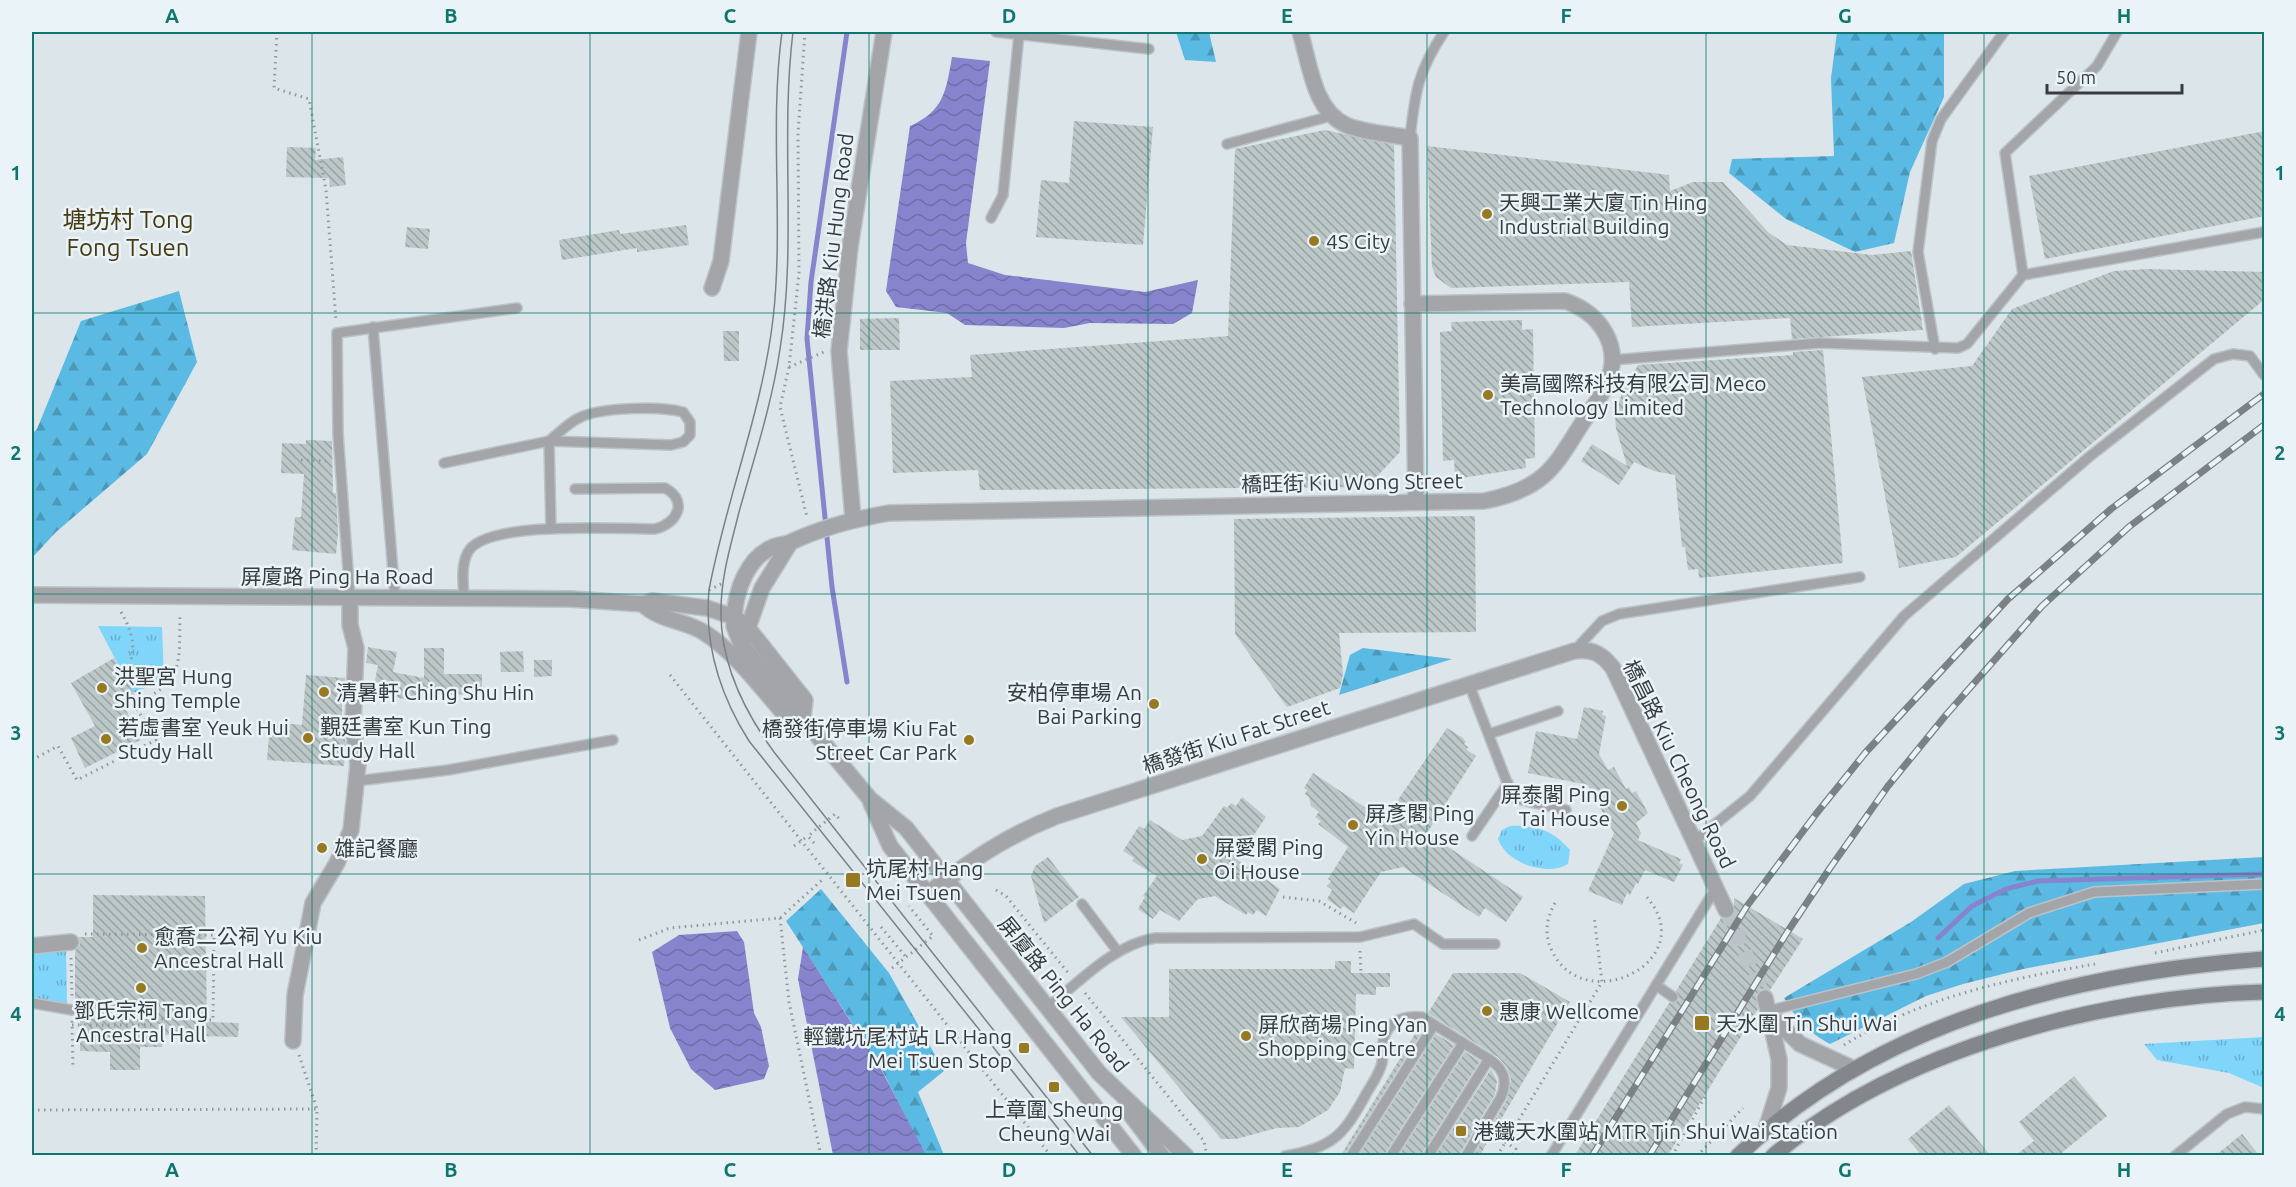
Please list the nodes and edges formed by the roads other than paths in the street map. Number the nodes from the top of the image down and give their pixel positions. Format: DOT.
graph roads {
  1 [pos="749,32"];
  2 [pos="884,32"];
  3 [pos="996,32"];
  4 [pos="1300,32"];
  5 [pos="1444,32"];
  6 [pos="2004,32"];
  7 [pos="2117,32"];
  8 [pos="1019,34"];
  9 [pos="1149,50"];
  10 [pos="1331,116"];
  11 [pos="1410,138"];
  12 [pos="1227,144"];
  13 [pos="991,218"];
  14 [pos="2265,232"];
  15 [pos="2023,275"];
  16 [pos="712,288"];
  17 [pos="1412,304"];
  18 [pos="517,308"];
  19 [pos="373,327"];
  20 [pos="1935,349"];
  21 [pos="1612,360"];
  22 [pos="2265,375"];
  23 [pos="549,441"];
  24 [pos="444,463"];
  25 [pos="575,489"];
  26 [pos="1416,502"];
  27 [pos="848,520"];
  28 [pos="551,529"];
  29 [pos="790,543"];
  30 [pos="1860,577"];
  31 [pos="32,595"];
  32 [pos="395,596"];
  33 [pos="350,597"];
  34 [pos="464,597"];
  35 [pos="643,604"];
  36 [pos="734,616"];
  37 [pos="748,628"];
  38 [pos="737,650"];
  39 [pos="1574,651"];
  40 [pos="1469,684"];
  41 [pos="1558,711"];
  42 [pos="803,717"];
  43 [pos="1489,734"];
  44 [pos="613,740"];
  45 [pos="356,781"];
  46 [pos="1508,783"];
  47 [pos="870,800"];
  48 [pos="1566,810"];
  49 [pos="1472,837"];
  50 [pos="1692,842"];
  51 [pos="947,879"];
  52 [pos="2265,884"];
  53 [pos="1716,888"];
  54 [pos="927,894"];
  55 [pos="1082,904"];
  56 [pos="1726,910"];
  57 [pos="77,938"];
  58 [pos="1495,944"];
  59 [pos="32,946"];
  60 [pos="1118,952"];
  61 [pos="2265,959"];
  62 [pos="1656,985"];
  63 [pos="2265,992"];
  64 [pos="1673,997"];
  65 [pos="32,1003"];
  66 [pos="1047,1008"];
  67 [pos="1768,1008"];
  68 [pos="72,1010"];
  69 [pos="1434,1025"];
  70 [pos="293,1041"];
  71 [pos="1462,1043"];
  72 [pos="1489,1059"];
  73 [pos="1854,1069"];
  74 [pos="1116,1091"];
  75 [pos="2265,1109"];
  76 [pos="1765,1132"];
  77 [pos="1134,1155"];
  78 [pos="1162,1155"];
  79 [pos="1186,1155"];
  80 [pos="1285,1155"];
  81 [pos="1351,1155"];
  82 [pos="1391,1155"];
  83 [pos="1428,1155"];
  84 [pos="1466,1155"];
  85 [pos="1551,1155"];
  86 [pos="1738,1155"];
  87 [pos="1773,1155"];
  88 [pos="2175,1155"];
  1 -- 16 [label="street"];
  2 -- 27 [label="street, 橋洪路 Kiu Hung Road"];
  3 -- 8 [label="lane"];
  4 -- 10 [label="street"];
  5 -- 11 [label="lane"];
  6 -- 20 [label="lane"];
  7 -- 15 [label="lane"];
  8 -- 9 [label="lane"];
  8 -- 13 [label="lane"];
  10 -- 11 [label="street"];
  10 -- 12 [label="lane"];
  11 -- 17 [label="street"];
  14 -- 15 [label="lane"];
  15 -- 20 [label="lane"];
  17 -- 21 [label="street"];
  17 -- 26 [label="street"];
  18 -- 19 [label="lane"];
  19 -- 32 [label="lane"];
  19 -- 33 [label="lane"];
  20 -- 21 [label="lane"];
  21 -- 26 [label="street, 橋旺街 Kiu Wong Street"];
  22 -- 50 [label="lane"];
  23 -- 23 [label="lane"];
  23 -- 24 [label="lane"];
  23 -- 28 [label="lane"];
  25 -- 28 [label="lane"];
  26 -- 27 [label="street, 橋旺街 Kiu Wong Street"];
  27 -- 29 [label="street, 橋旺街 Kiu Wong Street"];
  28 -- 34 [label="lane"];
  29 -- 36 [label="street, 橋旺街 Kiu Wong Street"];
  29 -- 37 [label="street"];
  30 -- 39 [label="lane"];
  31 -- 33 [label="street, 屏廈路 Ping Ha Road"];
  32 -- 33 [label="street, 屏廈路 Ping Ha Road"];
  32 -- 34 [label="street, 屏廈路 Ping Ha Road"];
  33 -- 45 [label="street"];
  34 -- 35 [label="street, 屏廈路 Ping Ha Road"];
  35 -- 36 [label="street, 屏廈路 Ping Ha Road"];
  35 -- 38 [label="street, 屏廈路 Ping Ha Road"];
  36 -- 37 [label="street, 屏廈路 Ping Ha Road"];
  36 -- 38 [label="street"];
  37 -- 38 [label="street"];
  37 -- 42 [label="street, 屏廈路 Ping Ha Road"];
  38 -- 42 [label="street, 屏廈路 Ping Ha Road"];
  39 -- 40 [label="street, 橋發街 Kiu Fat Street"];
  39 -- 50 [label="street, 橋昌路 Kiu Cheong Road"];
  40 -- 43 [label="lane"];
  40 -- 51 [label="street, 橋發街 Kiu Fat Street"];
  41 -- 43 [label="lane"];
  42 -- 47 [label="street, 屏廈路 Ping Ha Road"];
  43 -- 46 [label="lane"];
  44 -- 45 [label="lane"];
  45 -- 70 [label="street"];
  46 -- 48 [label="lane"];
  46 -- 49 [label="lane"];
  47 -- 51 [label="street, 屏廈路 Ping Ha Road"];
  47 -- 54 [label="street, 屏廈路 Ping Ha Road"];
  50 -- 53 [label="street, 橋昌路 Kiu Cheong Road"];
  51 -- 54 [label="street, 橋發街 Kiu Fat Street"];
  51 -- 66 [label="street, 屏廈路 Ping Ha Road"];
  52 -- 67 [label="lane"];
  53 -- 56 [label="street, 橋昌路 Kiu Cheong Road"];
  53 -- 62 [label="lane"];
  54 -- 77 [label="street, 屏廈路 Ping Ha Road"];
  55 -- 60 [label="lane"];
  57 -- 59 [label="street"];
  58 -- 60 [label="lane"];
  60 -- 66 [label="lane"];
  61 -- 73 [label="main road"];
  62 -- 64 [label="lane"];
  62 -- 85 [label="lane"];
  63 -- 87 [label="main road"];
  65 -- 68 [label="lane"];
  66 -- 74 [label="street, 屏廈路 Ping Ha Road"];
  67 -- 73 [label="street"];
  67 -- 76 [label="street"];
  69 -- 71 [label="lane"];
  69 -- 80 [label="lane"];
  69 -- 81 [label="lane"];
  71 -- 72 [label="lane"];
  71 -- 82 [label="lane"];
  72 -- 83 [label="lane"];
  72 -- 84 [label="lane"];
  73 -- 76 [label="main road"];
  74 -- 78 [label="street"];
  74 -- 79 [label="street, 屏廈路 Ping Ha Road"];
  75 -- 88 [label="lane"];
  76 -- 86 [label="main road"];
}
